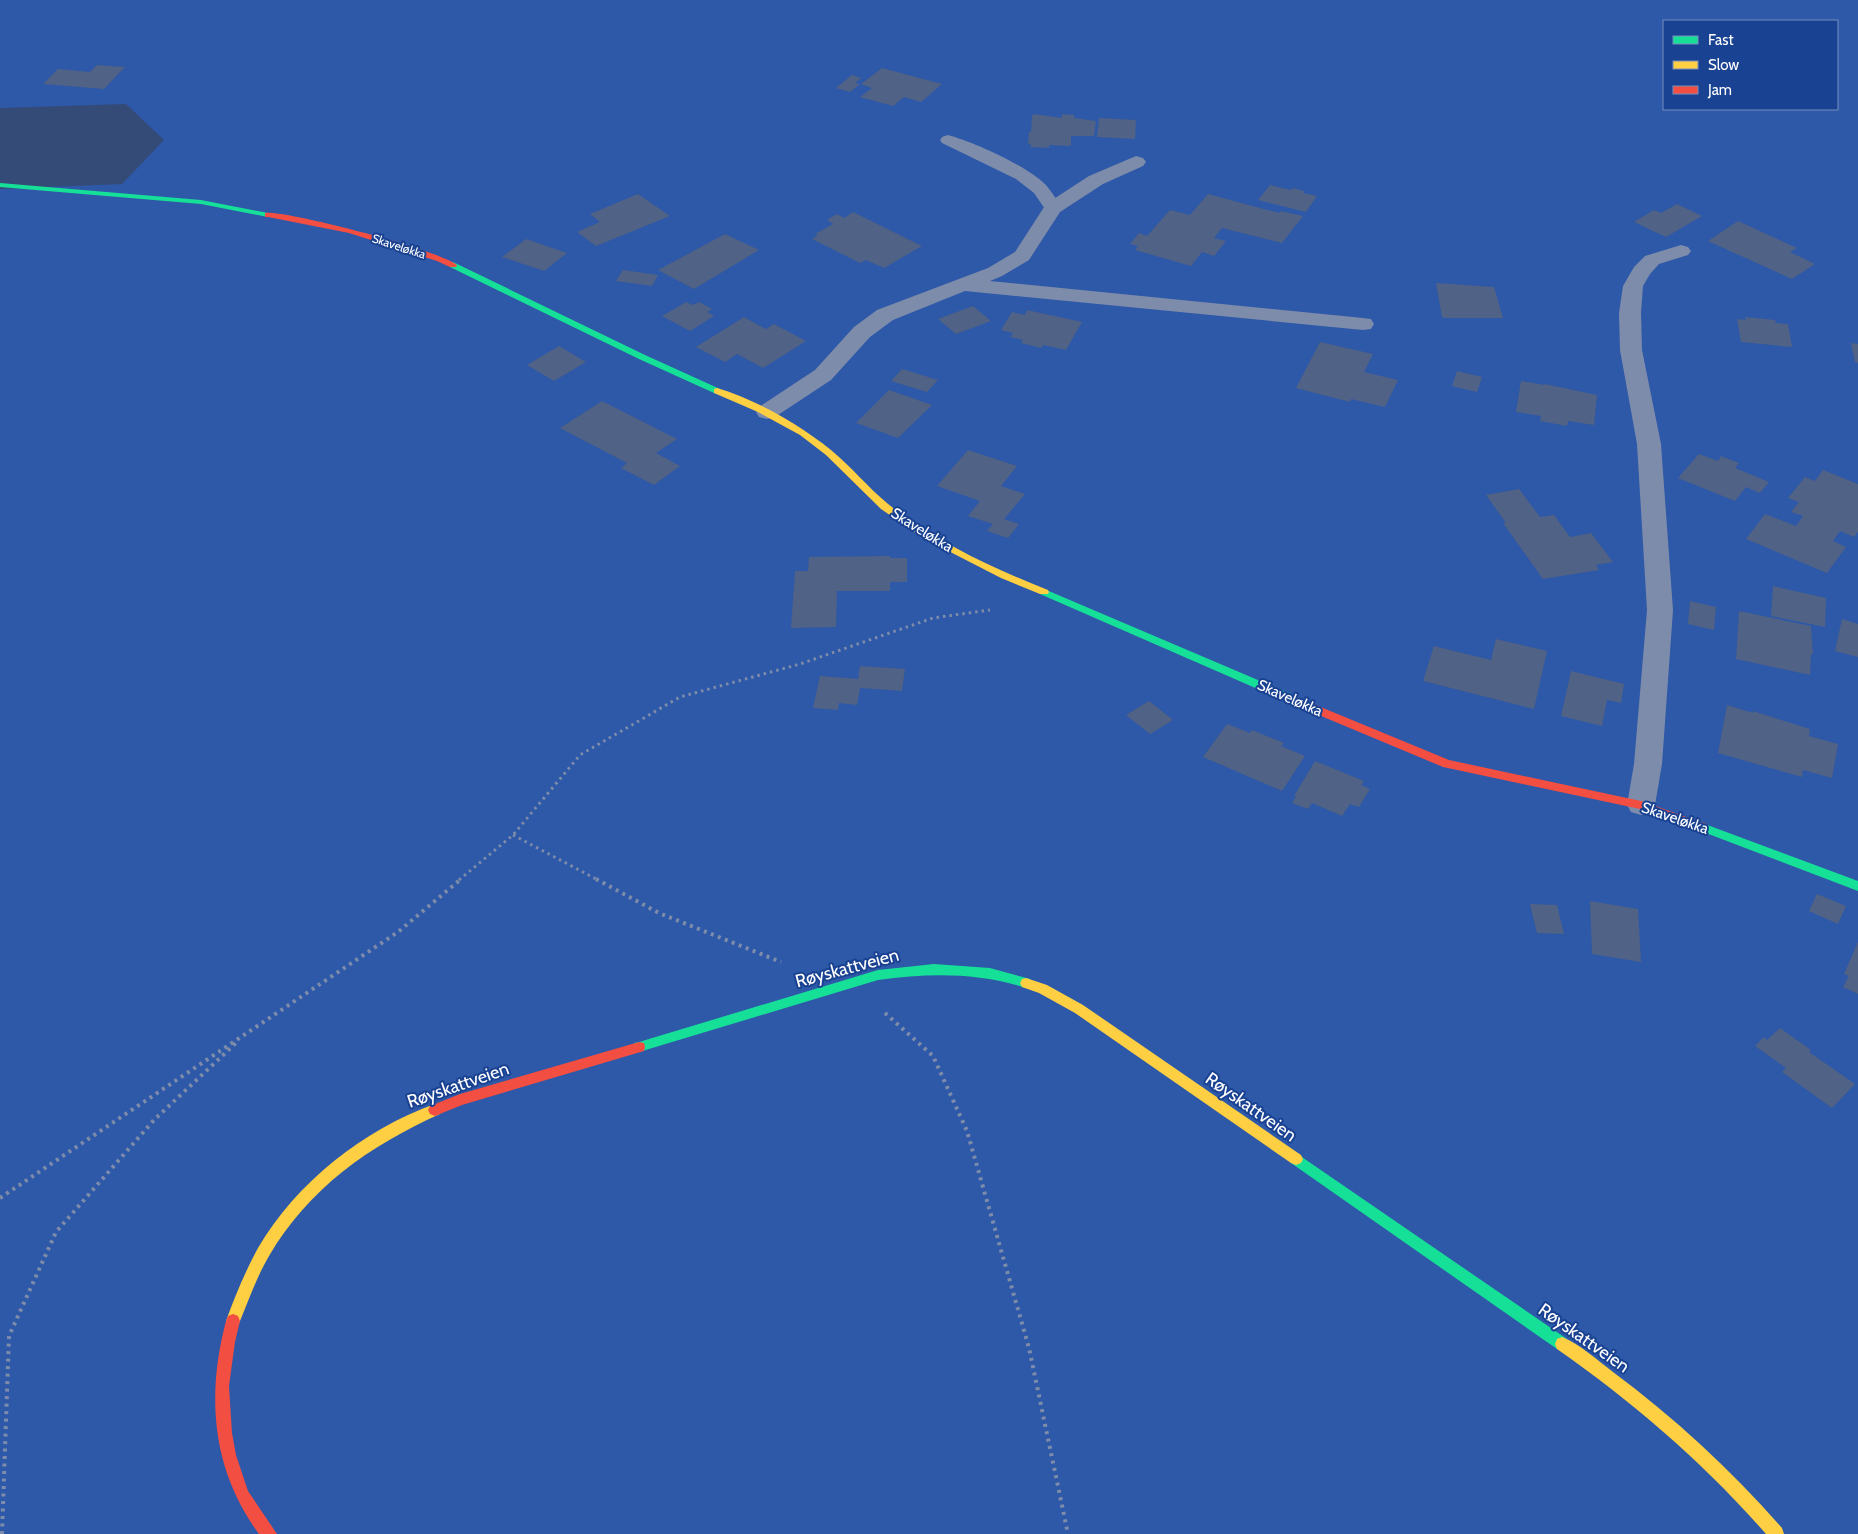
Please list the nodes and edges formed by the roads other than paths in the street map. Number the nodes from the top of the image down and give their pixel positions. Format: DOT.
graph roads {
  1 [pos="948,140"];
  2 [pos="1136,162"];
  3 [pos="0,185"];
  4 [pos="1053,208"];
  5 [pos="1681,251"];
  6 [pos="963,284"];
  7 [pos="1363,324"];
  8 [pos="767,412"];
  9 [pos="1641,805"];
  10 [pos="1858,886"];
  11 [pos="269,1534"];
  12 [pos="1776,1534"];
  1 -- 4 [label="lane"];
  2 -- 4 [label="street"];
  3 -- 8 [label="street, Skaveløkka"];
  4 -- 6 [label="street"];
  5 -- 9 [label="street"];
  6 -- 7 [label="street"];
  6 -- 8 [label="street"];
  8 -- 9 [label="street, Skaveløkka"];
  9 -- 10 [label="street, Skaveløkka"];
  11 -- 12 [label="street, Røyskattveien"];
}
